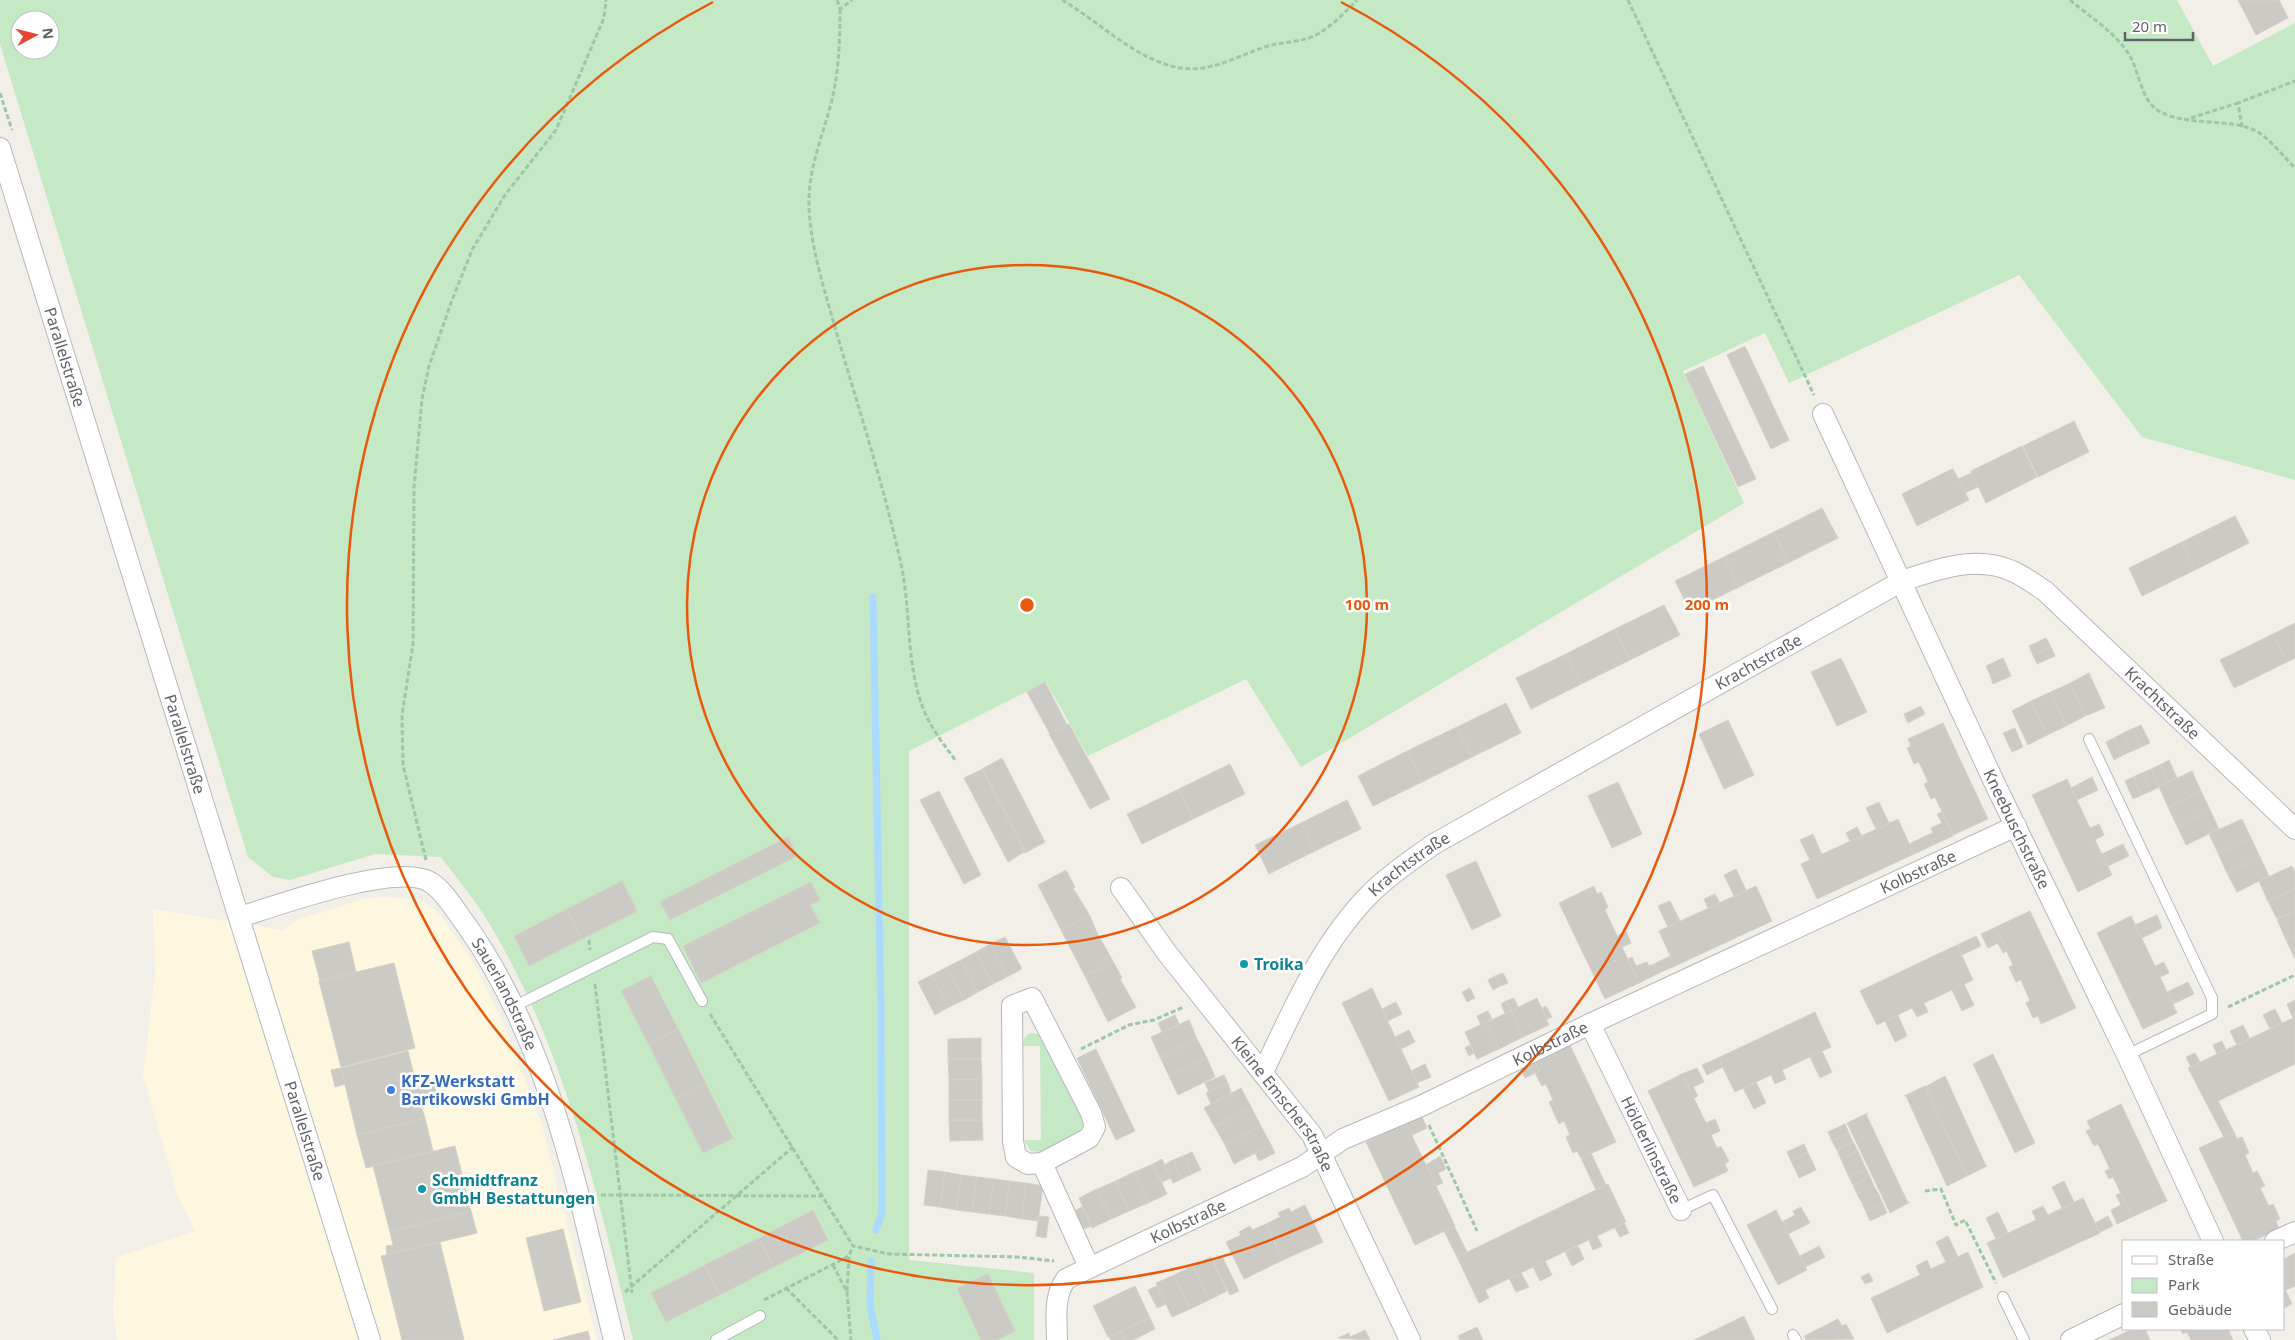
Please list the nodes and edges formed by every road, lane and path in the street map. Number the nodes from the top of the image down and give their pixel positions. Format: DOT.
graph roads {
  1 [pos="606,0"];
  2 [pos="838,0"];
  3 [pos="852,0"];
  4 [pos="1062,0"];
  5 [pos="1357,0"];
  6 [pos="1628,0"];
  7 [pos="2070,0"];
  8 [pos="840,9"];
  9 [pos="2295,81"];
  10 [pos="2238,103"];
  11 [pos="2189,119"];
  12 [pos="2242,127"];
  13 [pos="0,148"];
  14 [pos="2295,168"];
  15 [pos="1823,414"];
  16 [pos="1902,581"];
  17 [pos="2089,740"];
  18 [pos="956,761"];
  19 [pos="2016,826"];
  20 [pos="2295,830"];
  21 [pos="430,882"];
  22 [pos="1120,888"];
  23 [pos="240,917"];
  24 [pos="589,940"];
  25 [pos="593,968"];
  26 [pos="2295,974"];
  27 [pos="1204,999"];
  28 [pos="702,1001"];
  29 [pos="513,1007"];
  30 [pos="2212,1014"];
  31 [pos="1590,1024"];
  32 [pos="2127,1055"];
  33 [pos="1063,1058"];
  34 [pos="1263,1072"];
  35 [pos="1421,1106"];
  36 [pos="793,1147"];
  37 [pos="1322,1154"];
  38 [pos="1042,1163"];
  39 [pos="1925,1191"];
  40 [pos="620,1195"];
  41 [pos="735,1196"];
  42 [pos="823,1196"];
  43 [pos="579,1198"];
  44 [pos="1681,1210"];
  45 [pos="1477,1231"];
  46 [pos="2295,1232"];
  47 [pos="2213,1240"];
  48 [pos="2277,1240"];
  49 [pos="853,1246"];
  50 [pos="849,1256"];
  51 [pos="832,1264"];
  52 [pos="1089,1267"];
  53 [pos="631,1286"];
  54 [pos="786,1288"];
  55 [pos="1061,1288"];
  56 [pos="847,1292"];
  57 [pos="632,1293"];
  58 [pos="2003,1297"];
  59 [pos="605,1302"];
  60 [pos="1772,1309"];
  61 [pos="2122,1315"];
  62 [pos="760,1316"];
  63 [pos="370,1340"];
  64 [pos="614,1340"];
  65 [pos="716,1340"];
  66 [pos="838,1340"];
  67 [pos="852,1340"];
  68 [pos="1057,1340"];
  69 [pos="1410,1340"];
  70 [pos="2024,1340"];
  71 [pos="2071,1340"];
  1 -- 21 [label="path"];
  2 -- 8 [label="path"];
  3 -- 8 [label="path"];
  4 -- 5 [label="path"];
  6 -- 15 [label="path"];
  7 -- 11 [label="path"];
  8 -- 18 [label="path"];
  9 -- 10 [label="path"];
  10 -- 11 [label="path"];
  10 -- 12 [label="path"];
  11 -- 12 [label="path"];
  12 -- 14 [label="path"];
  13 -- 23 [label="street, Parallelstraße"];
  15 -- 16 [label="street, Kneebuschstraße"];
  16 -- 19 [label="street, Kneebuschstraße"];
  16 -- 20 [label="street, Krachtstraße"];
  16 -- 34 [label="street, Krachtstraße"];
  17 -- 30 [label="lane"];
  19 -- 31 [label="street, Kolbstraße"];
  19 -- 32 [label="street, Kneebuschstraße"];
  21 -- 23 [label="street"];
  21 -- 29 [label="street, Sauerlandstraße"];
  22 -- 27 [label="street, Kleine Emscherstraße"];
  23 -- 63 [label="street, Parallelstraße"];
  24 -- 25 [label="path"];
  25 -- 28 [label="lane"];
  25 -- 29 [label="lane"];
  25 -- 40 [label="path"];
  26 -- 30 [label="path"];
  27 -- 33 [label="path"];
  27 -- 34 [label="street, Kleine Emscherstraße"];
  28 -- 36 [label="path"];
  29 -- 43 [label="street, Sauerlandstraße"];
  30 -- 32 [label="lane"];
  31 -- 35 [label="street, Kolbstraße"];
  31 -- 44 [label="street, Hölderlinstraße"];
  32 -- 47 [label="street, Kneebuschstraße"];
  33 -- 38 [label="street"];
  33 -- 38 [label="street"];
  34 -- 37 [label="street, Kleine Emscherstraße"];
  35 -- 37 [label="street, Kolbstraße"];
  35 -- 45 [label="path"];
  36 -- 41 [label="path"];
  36 -- 42 [label="path"];
  37 -- 52 [label="street, Kolbstraße"];
  37 -- 69 [label="street, Kleine Emscherstraße"];
  38 -- 52 [label="street"];
  39 -- 58 [label="path"];
  40 -- 41 [label="path"];
  40 -- 43 [label="path"];
  40 -- 53 [label="path"];
  41 -- 42 [label="path"];
  41 -- 53 [label="path"];
  42 -- 49 [label="path"];
  43 -- 59 [label="street, Sauerlandstraße"];
  44 -- 60 [label="lane, Hölderlinstraße"];
  46 -- 48 [label="street"];
  49 -- 50 [label="path"];
  49 -- 55 [label="path"];
  50 -- 51 [label="path"];
  50 -- 56 [label="path"];
  51 -- 54 [label="path"];
  51 -- 56 [label="path"];
  52 -- 55 [label="street, Kolbstraße"];
  53 -- 57 [label="path"];
  53 -- 59 [label="path"];
  54 -- 62 [label="path"];
  54 -- 66 [label="path"];
  55 -- 68 [label="street"];
  56 -- 67 [label="path"];
  58 -- 70 [label="lane"];
  59 -- 64 [label="street, Sauerlandstraße"];
  61 -- 71 [label="street"];
  62 -- 65 [label="lane"];
}
